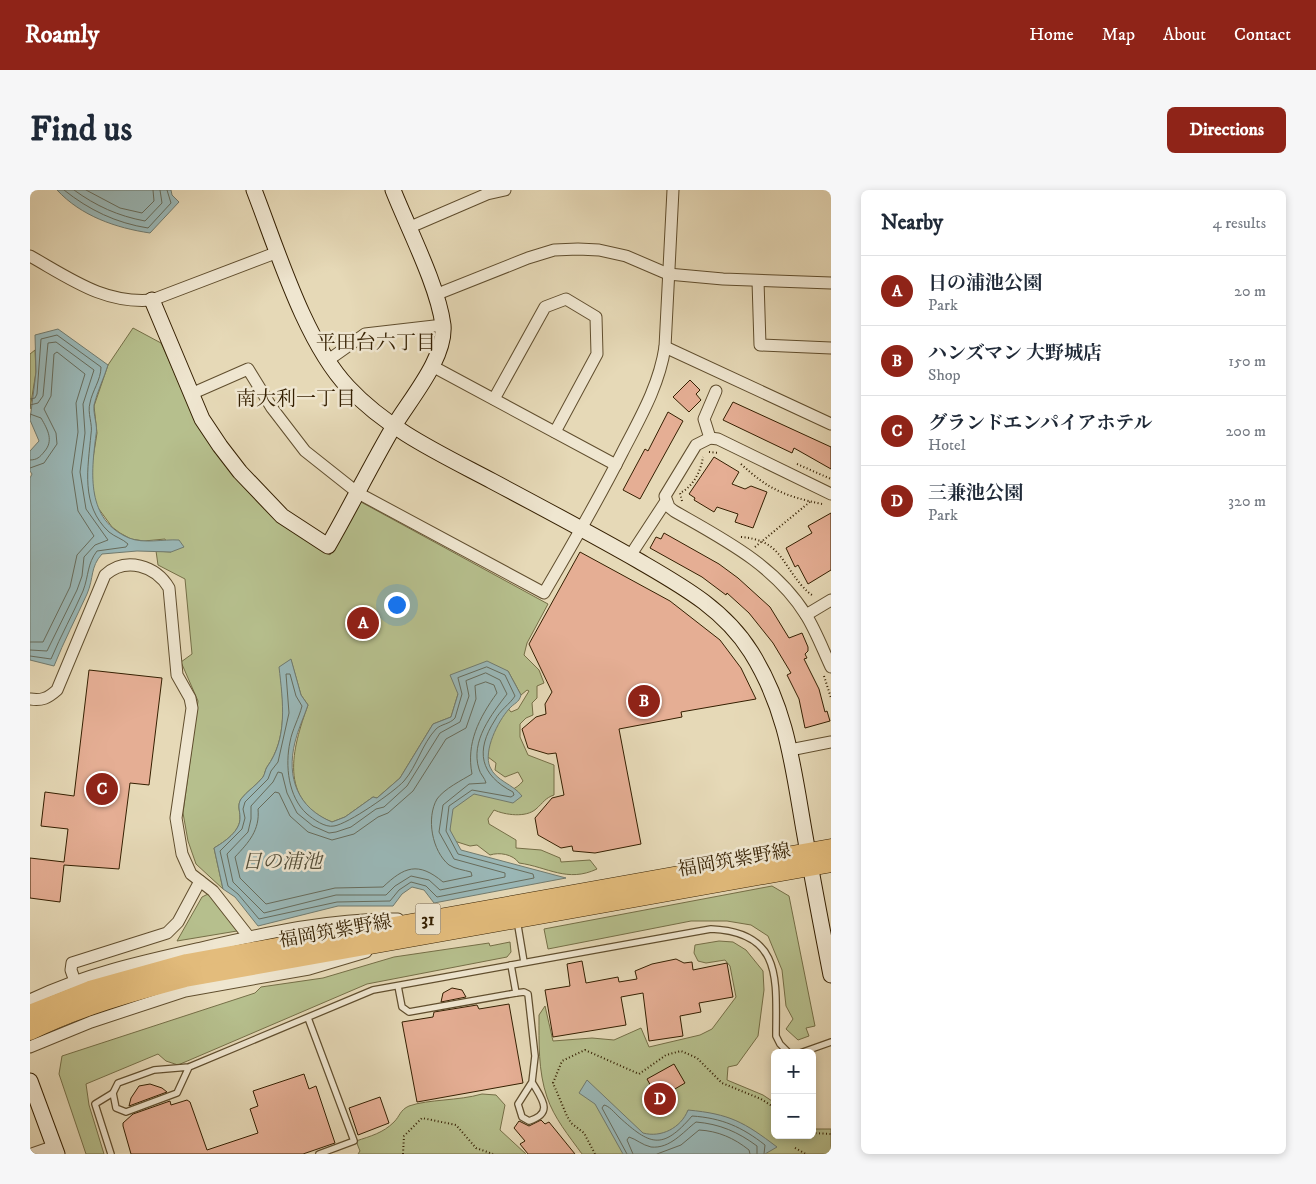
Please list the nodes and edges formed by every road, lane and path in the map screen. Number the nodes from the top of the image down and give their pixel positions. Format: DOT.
graph roads {
  1 [pos="254,190"];
  2 [pos="393,190"];
  3 [pos="506,190"];
  4 [pos="673,190"];
  5 [pos="408,228"];
  6 [pos="278,252"];
  7 [pos="30,256"];
  8 [pos="668,274"];
  9 [pos="758,281"];
  10 [pos="831,283"];
  11 [pos="435,295"];
  12 [pos="152,300"];
  13 [pos="443,325"];
  14 [pos="665,347"];
  15 [pos="831,348"];
  16 [pos="327,360"];
  17 [pos="432,366"];
  18 [pos="716,391"];
  19 [pos="191,394"];
  20 [pos="494,398"];
  21 [pos="831,424"];
  22 [pos="393,427"];
  23 [pos="555,432"];
  24 [pos="710,438"];
  25 [pos="724,455"];
  26 [pos="736,460"];
  27 [pos="616,465"];
  28 [pos="828,478"];
  29 [pos="358,493"];
  30 [pos="827,496"];
  31 [pos="666,501"];
  32 [pos="810,501"];
  33 [pos="685,506"];
  34 [pos="582,528"];
  35 [pos="737,536"];
  36 [pos="763,541"];
  37 [pos="748,555"];
  38 [pos="630,556"];
  39 [pos="820,594"];
  40 [pos="831,600"];
  41 [pos="806,615"];
  42 [pos="826,668"];
  43 [pos="830,689"];
  44 [pos="831,698"];
  45 [pos="30,699"];
  46 [pos="831,742"];
  47 [pos="790,750"];
  48 [pos="831,848"];
  49 [pos="809,860"];
  50 [pos="831,863"];
  51 [pos="200,881"];
  52 [pos="517,918"];
  53 [pos="425,920"];
  54 [pos="249,937"];
  55 [pos="388,942"];
  56 [pos="524,962"];
  57 [pos="511,965"];
  58 [pos="831,975"];
  59 [pos="76,984"];
  60 [pos="398,986"];
  61 [pos="516,993"];
  62 [pos="32,1017"];
  63 [pos="308,1018"];
  64 [pos="831,1042"];
  65 [pos="30,1047"];
  66 [pos="785,1049"];
  67 [pos="811,1049"];
  68 [pos="189,1067"];
  69 [pos="30,1081"];
  70 [pos="532,1082"];
  71 [pos="113,1093"];
  72 [pos="771,1105"];
  73 [pos="816,1133"];
  74 [pos="831,1134"];
  75 [pos="795,1148"];
  76 [pos="56,1150"];
  77 [pos="32,1154"];
  78 [pos="111,1154"];
  79 [pos="319,1154"];
  80 [pos="402,1154"];
  81 [pos="493,1154"];
  82 [pos="595,1154"];
  83 [pos="806,1154"];
  1 -- 6 [label="street"];
  2 -- 5 [label="street"];
  3 -- 5 [label="street"];
  4 -- 8 [label="street"];
  5 -- 11 [label="street"];
  6 -- 12 [label="street"];
  6 -- 16 [label="street"];
  7 -- 12 [label="street"];
  8 -- 9 [label="street"];
  8 -- 11 [label="street"];
  8 -- 14 [label="street"];
  9 -- 10 [label="street"];
  9 -- 15 [label="street"];
  11 -- 13 [label="street"];
  12 -- 19 [label="street"];
  13 -- 16 [label="street"];
  13 -- 17 [label="street"];
  14 -- 21 [label="street"];
  14 -- 27 [label="street"];
  16 -- 22 [label="street"];
  17 -- 20 [label="street"];
  17 -- 22 [label="street"];
  18 -- 24 [label="street"];
  19 -- 29 [label="street"];
  19 -- 29 [label="street"];
  20 -- 23 [label="street"];
  20 -- 23 [label="street"];
  22 -- 29 [label="street"];
  22 -- 34 [label="street"];
  23 -- 27 [label="street"];
  24 -- 30 [label="street"];
  24 -- 31 [label="street"];
  25 -- 33 [label="path"];
  26 -- 32 [label="path"];
  27 -- 34 [label="street"];
  28 -- 30 [label="path"];
  29 -- 34 [label="street"];
  30 -- 32 [label="path"];
  30 -- 32 [label="path"];
  31 -- 37 [label="street"];
  31 -- 38 [label="street"];
  32 -- 36 [label="path"];
  34 -- 38 [label="street"];
  35 -- 36 [label="path"];
  36 -- 37 [label="path"];
  36 -- 39 [label="path"];
  37 -- 41 [label="street"];
  38 -- 47 [label="street"];
  40 -- 41 [label="street"];
  41 -- 42 [label="street"];
  42 -- 43 [label="path"];
  43 -- 44 [label="path"];
  45 -- 51 [label="street"];
  46 -- 47 [label="street"];
  47 -- 49 [label="street"];
  48 -- 49 [label="main road, 福岡筑紫野線 / 31"];
  49 -- 50 [label="main road, 福岡筑紫野線 / 31"];
  49 -- 52 [label="main road, 福岡筑紫野線 / 31"];
  49 -- 53 [label="main road, 福岡筑紫野線 / 31"];
  49 -- 58 [label="street"];
  51 -- 54 [label="street"];
  51 -- 59 [label="street"];
  52 -- 55 [label="main road, 福岡筑紫野線 / 31"];
  52 -- 56 [label="lane"];
  53 -- 54 [label="street"];
  53 -- 62 [label="main road, 福岡筑紫野線 / 31"];
  54 -- 59 [label="street"];
  55 -- 62 [label="main road, 福岡筑紫野線 / 31"];
  55 -- 65 [label="street"];
  56 -- 57 [label="lane"];
  56 -- 66 [label="lane"];
  57 -- 60 [label="lane"];
  57 -- 61 [label="lane"];
  59 -- 62 [label="street"];
  60 -- 61 [label="lane"];
  60 -- 63 [label="lane"];
  61 -- 70 [label="lane"];
  63 -- 68 [label="lane"];
  63 -- 79 [label="lane"];
  64 -- 67 [label="lane"];
  68 -- 71 [label="lane"];
  68 -- 71 [label="lane"];
  69 -- 76 [label="street"];
  70 -- 70 [label="lane"];
  71 -- 78 [label="lane"];
  72 -- 82 [label="path"];
  73 -- 74 [label="path"];
  75 -- 83 [label="path"];
  76 -- 77 [label="street"];
  80 -- 81 [label="path"];
}
